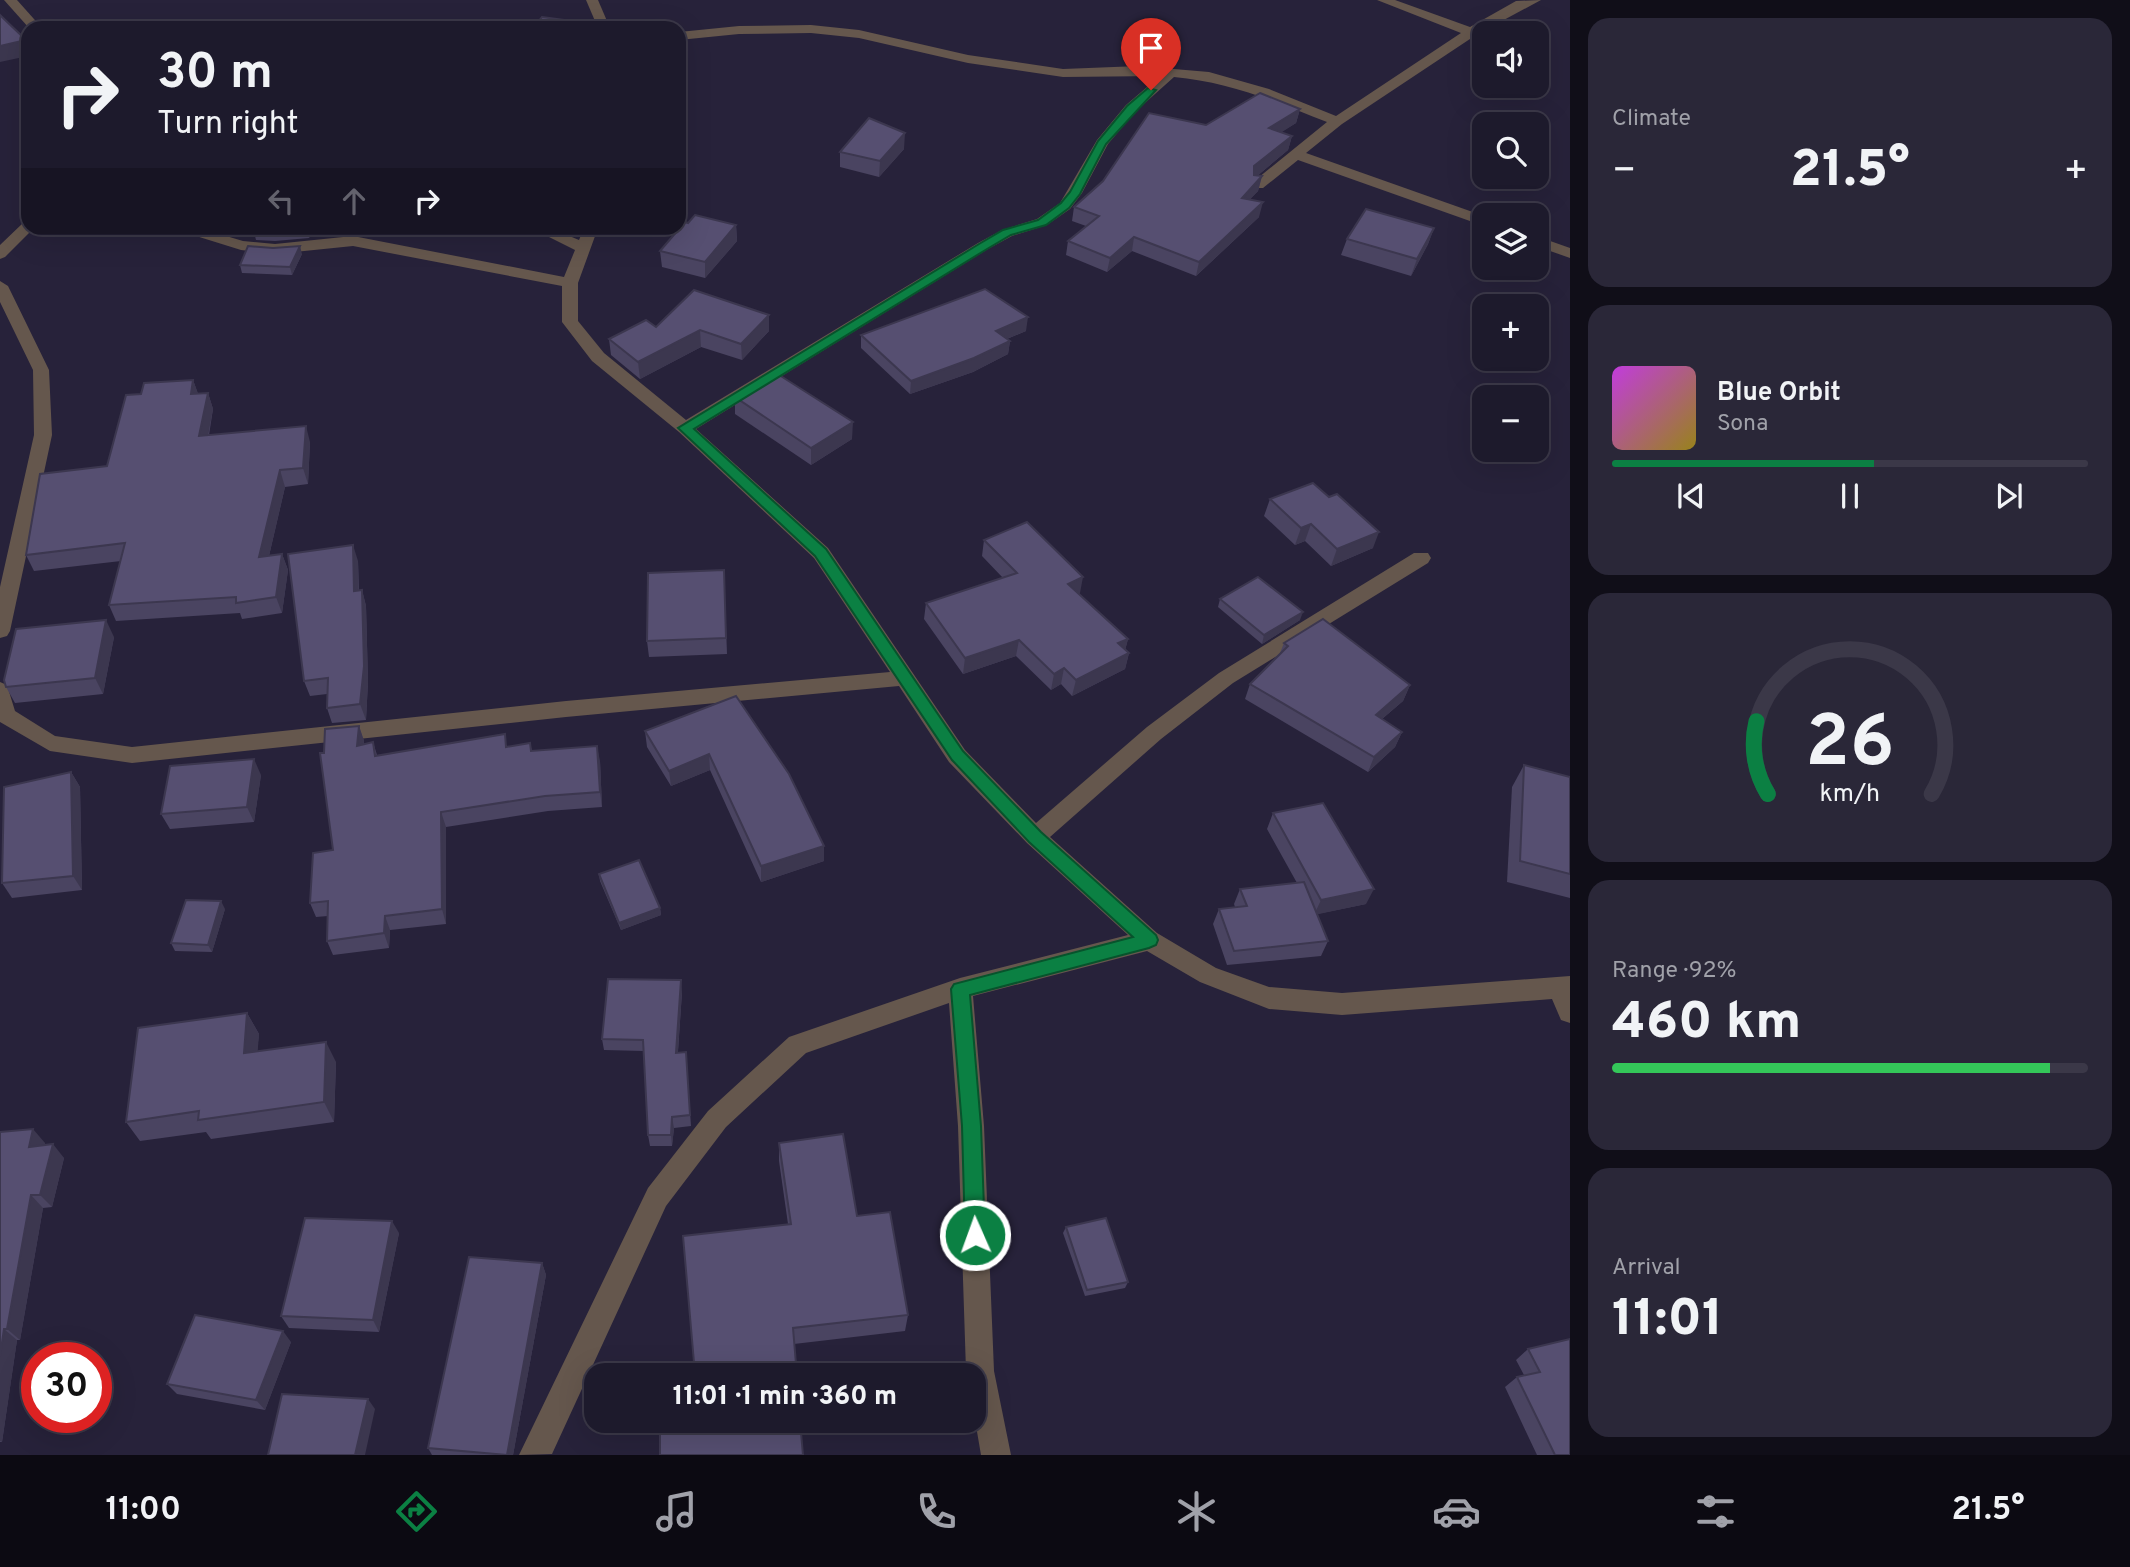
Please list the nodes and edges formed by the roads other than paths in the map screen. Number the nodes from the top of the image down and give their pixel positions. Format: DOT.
graph roads {
  1 [pos="10,0"];
  2 [pos="592,0"];
  3 [pos="1383,0"];
  4 [pos="1535,0"];
  5 [pos="30,21"];
  6 [pos="601,21"];
  7 [pos="1471,32"];
  8 [pos="686,35"];
  9 [pos="1172,72"];
  10 [pos="1338,121"];
  11 [pos="1296,154"];
  12 [pos="1258,185"];
  13 [pos="1472,217"];
  14 [pos="21,233"];
  15 [pos="208,235"];
  16 [pos="554,235"];
  17 [pos="588,235"];
  18 [pos="1549,245"];
  19 [pos="583,248"];
  20 [pos="1570,253"];
  21 [pos="0,254"];
  22 [pos="570,283"];
  23 [pos="0,286"];
  24 [pos="685,428"];
  25 [pos="1421,558"];
  26 [pos="0,631"];
  27 [pos="907,678"];
  28 [pos="0,690"];
  29 [pos="1035,837"];
  30 [pos="1149,940"];
  31 [pos="1565,987"];
  32 [pos="960,989"];
  33 [pos="1570,1012"];
  34 [pos="534,1455"];
  35 [pos="996,1455"];
  1 -- 5 [label="street"];
  2 -- 6 [label="street"];
  3 -- 7 [label="street"];
  4 -- 7 [label="street"];
  7 -- 10 [label="street"];
  8 -- 9 [label="street"];
  9 -- 10 [label="street"];
  9 -- 24 [label="street"];
  10 -- 11 [label="street"];
  11 -- 12 [label="street"];
  11 -- 13 [label="street"];
  14 -- 21 [label="street"];
  15 -- 22 [label="street"];
  16 -- 19 [label="street"];
  17 -- 19 [label="street"];
  18 -- 20 [label="street"];
  19 -- 22 [label="street"];
  22 -- 24 [label="street"];
  23 -- 26 [label="street"];
  24 -- 27 [label="street"];
  25 -- 29 [label="street"];
  27 -- 28 [label="street"];
  27 -- 29 [label="street"];
  29 -- 30 [label="street"];
  30 -- 31 [label="street"];
  30 -- 32 [label="street"];
  31 -- 33 [label="street"];
  32 -- 34 [label="street"];
  32 -- 35 [label="street"];
}
